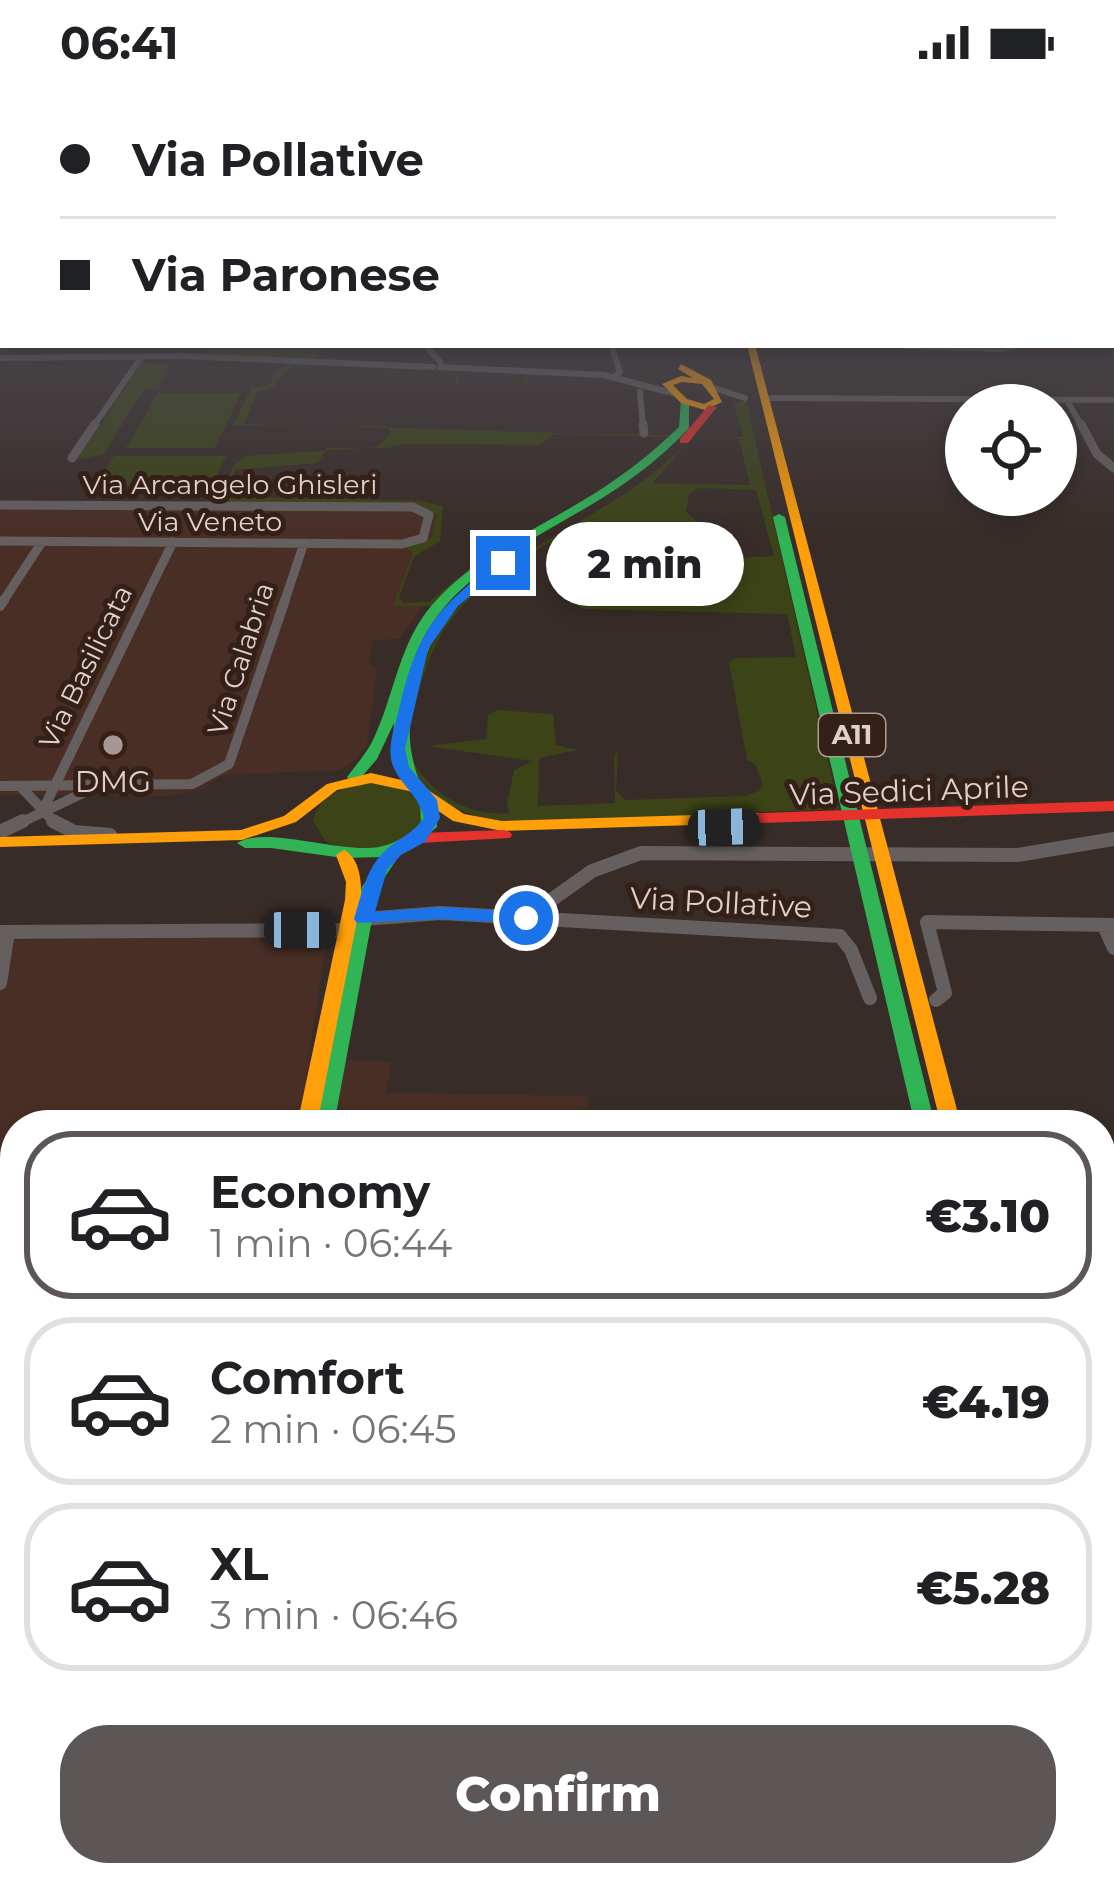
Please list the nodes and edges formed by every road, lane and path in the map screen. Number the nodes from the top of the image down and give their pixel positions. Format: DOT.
graph roads {
  1 [pos="132,370"];
  2 [pos="492,370"];
  3 [pos="619,370"];
  4 [pos="676,370"];
  5 [pos="746,370"];
  6 [pos="757,370"];
  7 [pos="616,378"];
  8 [pos="674,386"];
  9 [pos="640,392"];
  10 [pos="713,395"];
  11 [pos="771,398"];
  12 [pos="1077,400"];
  13 [pos="1114,400"];
  14 [pos="945,401"];
  15 [pos="1077,417"];
  16 [pos="644,433"];
  17 [pos="1100,457"];
  18 [pos="73,458"];
  19 [pos="1114,458"];
  20 [pos="1114,468"];
  21 [pos="0,505"];
  22 [pos="420,540"];
  23 [pos="0,542"];
  24 [pos="42,542"];
  25 [pos="173,542"];
  26 [pos="304,543"];
  27 [pos="0,606"];
  28 [pos="350,780"];
  29 [pos="56,785"];
  30 [pos="131,785"];
  31 [pos="0,786"];
  32 [pos="20,786"];
  33 [pos="421,793"];
  34 [pos="307,807"];
  35 [pos="1114,810"];
  36 [pos="42,812"];
  37 [pos="811,820"];
  38 [pos="0,832"];
  39 [pos="418,838"];
  40 [pos="1114,839"];
  41 [pos="150,840"];
  42 [pos="0,842"];
  43 [pos="317,845"];
  44 [pos="395,851"];
  45 [pos="0,852"];
  46 [pos="344,855"];
  47 [pos="526,918"];
  48 [pos="355,925"];
  49 [pos="1110,926"];
  50 [pos="4,932"];
  51 [pos="1114,948"];
  52 [pos="0,983"];
  53 [pos="870,998"];
  54 [pos="936,1000"];
  55 [pos="311,1110"];
  56 [pos="326,1110"];
  57 [pos="921,1110"];
  58 [pos="947,1110"];
  1 -- 18 [label="street"];
  2 -- 7 [label="street"];
  3 -- 7 [label="street"];
  4 -- 8 [label="main road"];
  5 -- 57 [label="main road, A11"];
  6 -- 58 [label="main road, A11"];
  7 -- 8 [label="street"];
  7 -- 9 [label="street"];
  8 -- 9 [label="street"];
  8 -- 10 [label="main road"];
  8 -- 10 [label="main road"];
  8 -- 28 [label="main road"];
  9 -- 16 [label="street"];
  10 -- 33 [label="main road"];
  11 -- 14 [label="street"];
  12 -- 13 [label="street"];
  15 -- 17 [label="street"];
  17 -- 19 [label="street"];
  17 -- 20 [label="street"];
  21 -- 22 [label="street, Via Arcangelo Ghisleri"];
  22 -- 26 [label="street, Via Veneto"];
  23 -- 24 [label="street, Via Veneto"];
  24 -- 25 [label="street, Via Veneto"];
  24 -- 27 [label="street"];
  25 -- 26 [label="street, Via Veneto"];
  25 -- 29 [label="street, Via Basilicata"];
  26 -- 30 [label="street, Via Calabria"];
  28 -- 33 [label="main road, Via Sedici Aprile"];
  28 -- 34 [label="main road"];
  29 -- 30 [label="street"];
  29 -- 32 [label="street"];
  29 -- 36 [label="street, Via Basilicata"];
  30 -- 36 [label="street"];
  31 -- 32 [label="street"];
  32 -- 36 [label="street"];
  33 -- 37 [label="main road, Via Sedici Aprile"];
  33 -- 39 [label="main road"];
  34 -- 41 [label="main road"];
  34 -- 43 [label="main road"];
  35 -- 37 [label="main road, Via Sedici Aprile"];
  36 -- 38 [label="street"];
  36 -- 41 [label="street"];
  37 -- 39 [label="main road, Via Sedici Aprile"];
  39 -- 44 [label="main road, Via Sedici Aprile"];
  40 -- 47 [label="street, Via Pollative"];
  41 -- 42 [label="main road"];
  43 -- 45 [label="main road, Via Sedici Aprile"];
  43 -- 46 [label="main road, Via Sedici Aprile"];
  44 -- 46 [label="main road, Via Sedici Aprile"];
  44 -- 48 [label="main road"];
  46 -- 48 [label="main road"];
  47 -- 48 [label="street, Via Pollative"];
  47 -- 53 [label="street, Via Pollative"];
  48 -- 50 [label="street, Via Pollative"];
  48 -- 55 [label="main road"];
  48 -- 56 [label="main road"];
  49 -- 51 [label="street"];
  49 -- 54 [label="street"];
  50 -- 52 [label="street"];
}
